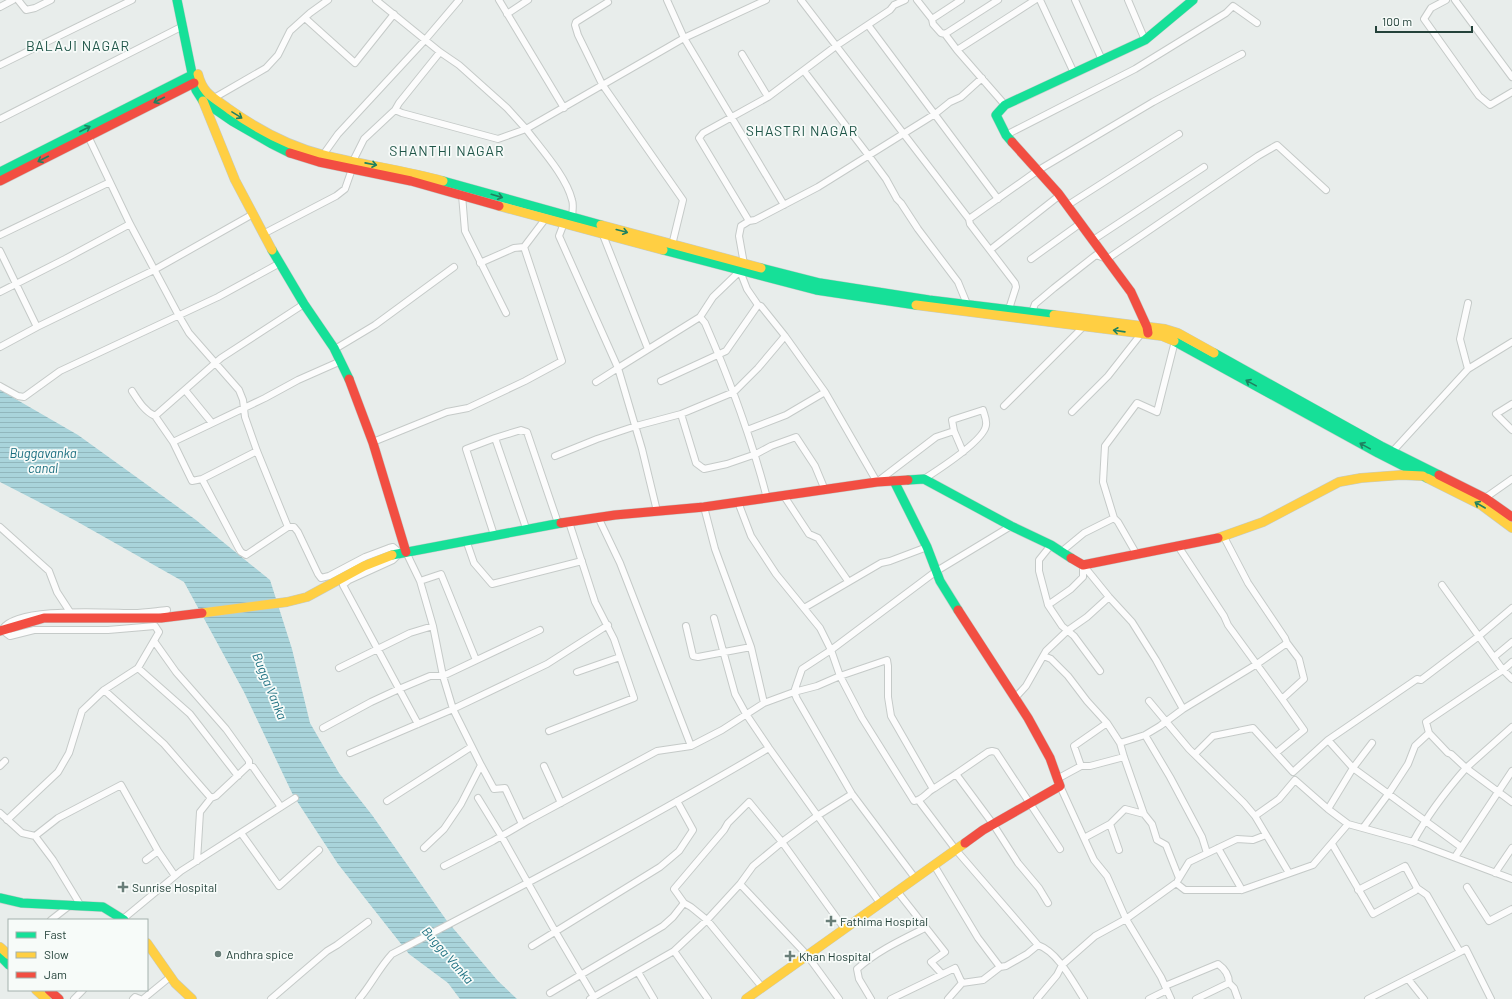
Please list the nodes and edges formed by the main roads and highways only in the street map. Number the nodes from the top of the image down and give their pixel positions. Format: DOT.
graph roads {
  1 [pos="177,0"];
  2 [pos="1190,1"];
  3 [pos="183,26"];
  4 [pos="193,79"];
  5 [pos="203,100"];
  6 [pos="352,165"];
  7 [pos="0,172"];
  8 [pos="0,181"];
  9 [pos="569,222"];
  10 [pos="742,267"];
  11 [pos="1145,332"];
  12 [pos="1424,476"];
  13 [pos="894,481"];
  14 [pos="1512,517"];
  15 [pos="1512,528"];
  16 [pos="403,553"];
  17 [pos="1,631"];
  18 [pos="0,898"];
  19 [pos="121,919"];
  20 [pos="148,944"];
  21 [pos="0,947"];
  22 [pos="8,954"];
  23 [pos="0,956"];
  24 [pos="8,964"];
  25 [pos="37,991"];
  26 [pos="50,991"];
  27 [pos="46,999"];
  28 [pos="59,999"];
  29 [pos="192,999"];
  30 [pos="746,999"];
  1 -- 3 [label="main road"];
  2 -- 11 [label="main road"];
  3 -- 4 [label="main road"];
  3 -- 6 [label="main road, one-way"];
  4 -- 5 [label="main road"];
  7 -- 4 [label="main road, one-way"];
  4 -- 8 [label="main road, one-way"];
  5 -- 6 [label="main road"];
  5 -- 16 [label="main road"];
  6 -- 9 [label="main road"];
  6 -- 9 [label="main road, one-way"];
  9 -- 10 [label="main road, one-way"];
  9 -- 10 [label="main road"];
  10 -- 11 [label="main road"];
  11 -- 10 [label="main road, one-way"];
  12 -- 11 [label="main road, one-way"];
  11 -- 14 [label="main road"];
  12 -- 13 [label="main road"];
  15 -- 12 [label="main road, one-way"];
  13 -- 16 [label="main road"];
  13 -- 30 [label="main road"];
  16 -- 17 [label="main road"];
  18 -- 19 [label="main road"];
  20 -- 29 [label="main road"];
  21 -- 22 [label="main road"];
  23 -- 24 [label="main road"];
  25 -- 27 [label="main road"];
  26 -- 28 [label="main road"];
}
